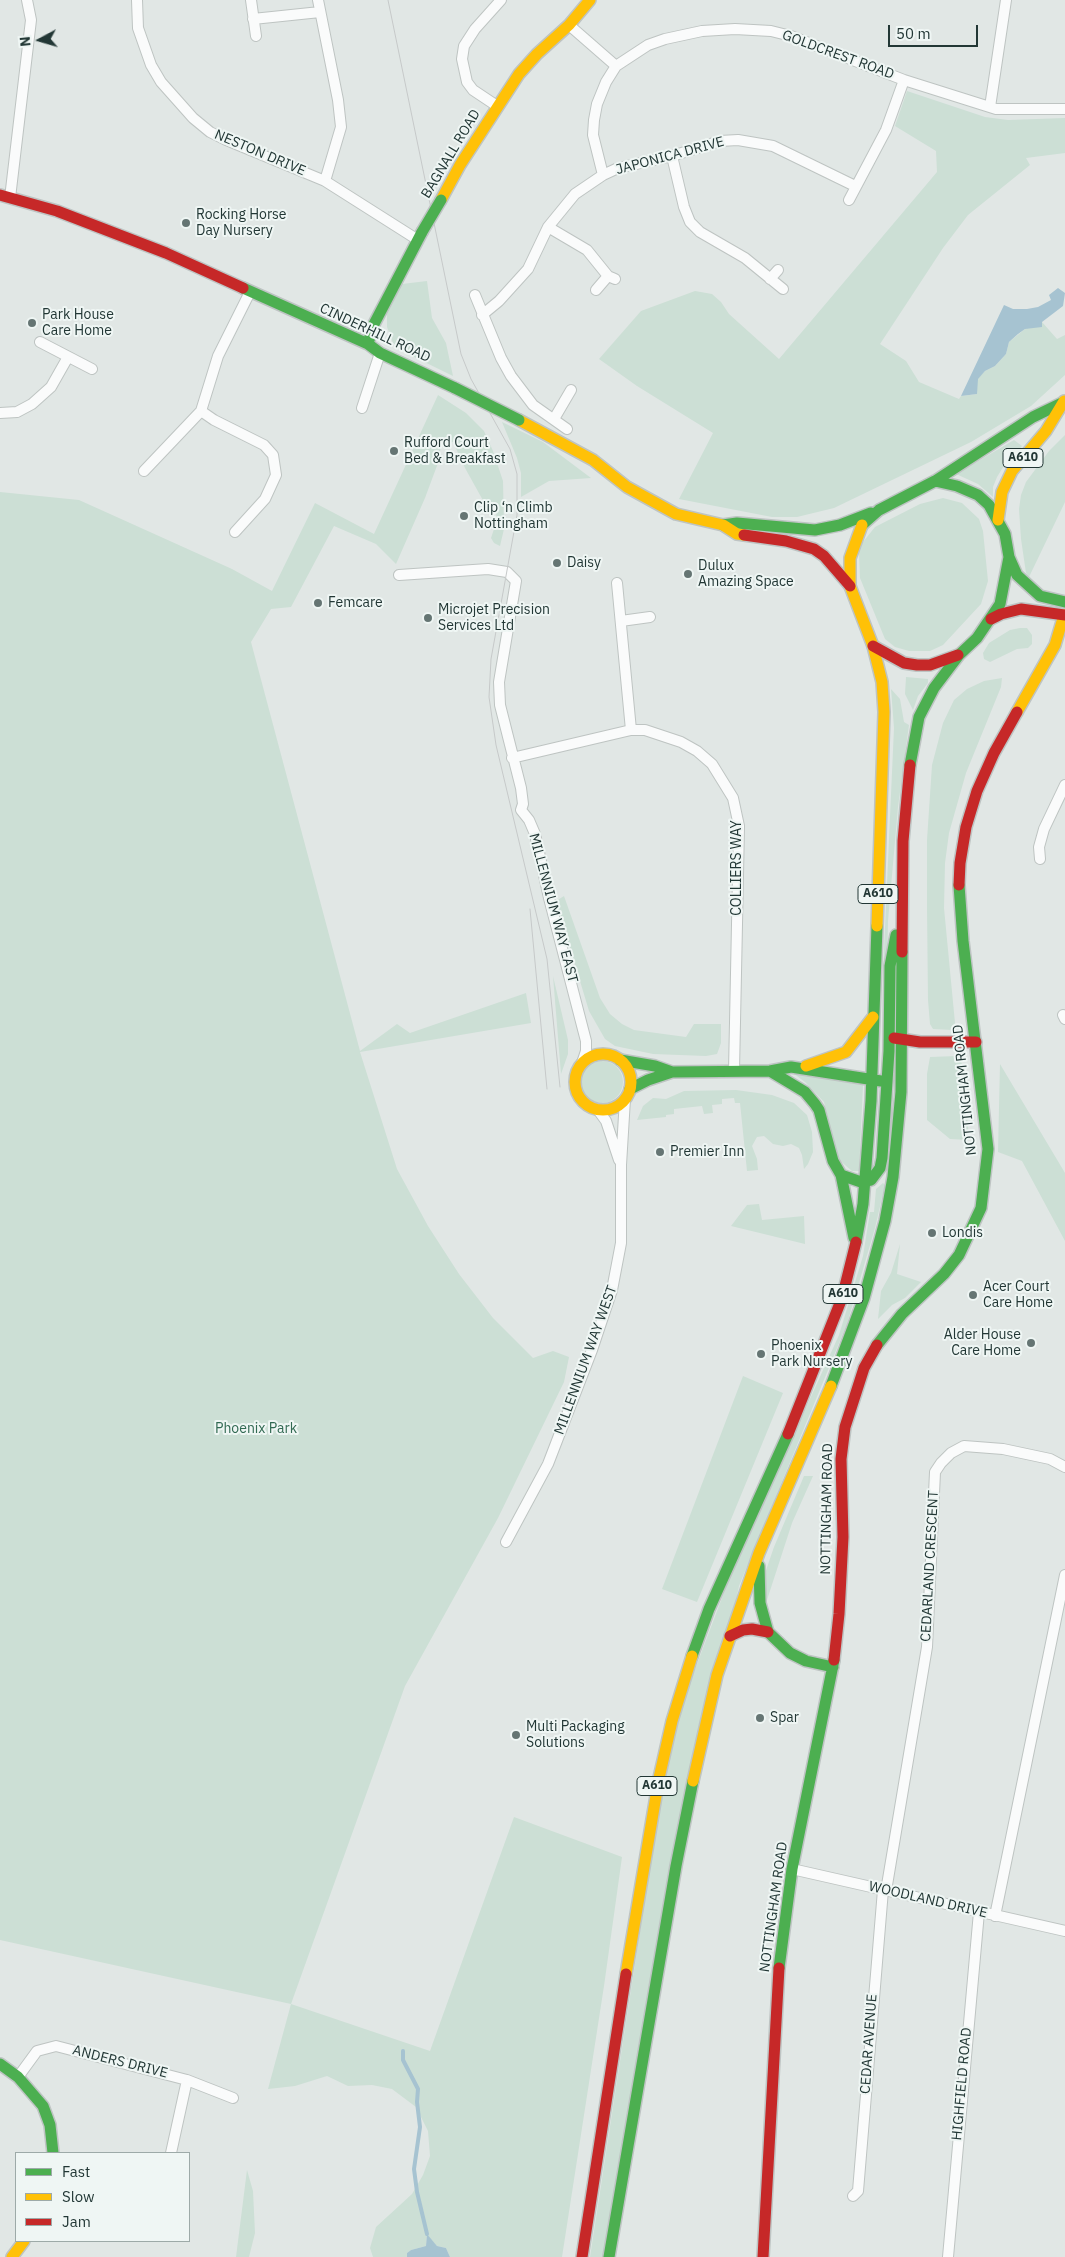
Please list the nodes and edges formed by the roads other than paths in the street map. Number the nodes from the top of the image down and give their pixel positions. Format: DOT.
graph roads {
  1 [pos="27,0"];
  2 [pos="137,0"];
  3 [pos="251,0"];
  4 [pos="318,0"];
  5 [pos="501,0"];
  6 [pos="590,0"];
  7 [pos="1006,0"];
  8 [pos="320,12"];
  9 [pos="254,19"];
  10 [pos="569,25"];
  11 [pos="256,36"];
  12 [pos="616,66"];
  13 [pos="904,80"];
  14 [pos="497,106"];
  15 [pos="990,107"];
  16 [pos="1065,109"];
  17 [pos="672,156"];
  18 [pos="603,175"];
  19 [pos="324,181"];
  20 [pos="856,186"];
  21 [pos="5,197"];
  22 [pos="849,200"];
  23 [pos="548,227"];
  24 [pos="420,236"];
  25 [pos="778,270"];
  26 [pos="770,279"];
  27 [pos="783,289"];
  28 [pos="596,290"];
  29 [pos="250,292"];
  30 [pos="475,295"];
  31 [pos="482,315"];
  32 [pos="40,342"];
  33 [pos="368,344"];
  34 [pos="380,353"];
  35 [pos="68,357"];
  36 [pos="92,369"];
  37 [pos="571,390"];
  38 [pos="1063,401"];
  39 [pos="362,408"];
  40 [pos="201,411"];
  41 [pos="0,413"];
  42 [pos="554,419"];
  43 [pos="568,429"];
  44 [pos="144,471"];
  45 [pos="935,481"];
  46 [pos="879,510"];
  47 [pos="998,520"];
  48 [pos="723,525"];
  49 [pos="235,532"];
  50 [pos="1009,557"];
  51 [pos="400,575"];
  52 [pos="617,583"];
  53 [pos="850,586"];
  54 [pos="1065,602"];
  55 [pos="1065,615"];
  56 [pos="650,617"];
  57 [pos="991,619"];
  58 [pos="621,621"];
  59 [pos="873,646"];
  60 [pos="959,655"];
  61 [pos="631,730"];
  62 [pos="512,758"];
  63 [pos="1065,786"];
  64 [pos="1040,859"];
  65 [pos="902,896"];
  66 [pos="873,1022"];
  67 [pos="890,1037"];
  68 [pos="903,1040"];
  69 [pos="976,1042"];
  70 [pos="620,1060"];
  71 [pos="582,1064"];
  72 [pos="803,1067"];
  73 [pos="734,1071"];
  74 [pos="770,1071"];
  75 [pos="672,1072"];
  76 [pos="871,1079"];
  77 [pos="886,1082"];
  78 [pos="901,1092"];
  79 [pos="627,1094"];
  80 [pos="598,1110"];
  81 [pos="621,1166"];
  82 [pos="841,1175"];
  83 [pos="866,1182"];
  84 [pos="855,1246"];
  85 [pos="1065,1467"];
  86 [pos="506,1542"];
  87 [pos="759,1552"];
  88 [pos="1065,1574"];
  89 [pos="768,1632"];
  90 [pos="730,1636"];
  91 [pos="833,1667"];
  92 [pos="792,1869"];
  93 [pos="884,1890"];
  94 [pos="979,1912"];
  95 [pos="995,1916"];
  96 [pos="1065,1931"];
  97 [pos="0,2064"];
  98 [pos="18,2077"];
  99 [pos="187,2080"];
  100 [pos="233,2098"];
  101 [pos="53,2152"];
  102 [pos="171,2152"];
  103 [pos="852,2196"];
  104 [pos="582,2257"];
  105 [pos="609,2257"];
  106 [pos="763,2257"];
  107 [pos="948,2257"];
  1 -- 21 [label="street"];
  2 -- 19 [label="street, NESTON DRIVE"];
  3 -- 9 [label="street"];
  4 -- 8 [label="street"];
  5 -- 14 [label="street"];
  6 -- 10 [label="main road, BAGNALL ROAD"];
  7 -- 15 [label="street"];
  8 -- 9 [label="street"];
  8 -- 19 [label="street"];
  9 -- 11 [label="street"];
  10 -- 12 [label="street"];
  10 -- 14 [label="main road, BAGNALL ROAD"];
  12 -- 13 [label="street, GOLDCREST ROAD"];
  12 -- 18 [label="street, GOLDCREST ROAD"];
  13 -- 15 [label="street, GOLDCREST ROAD"];
  13 -- 20 [label="street"];
  14 -- 24 [label="main road, BAGNALL ROAD, bridge"];
  15 -- 16 [label="street, GOLDCREST ROAD"];
  17 -- 18 [label="street, JAPONICA DRIVE"];
  17 -- 20 [label="street, JAPONICA DRIVE"];
  17 -- 26 [label="street"];
  18 -- 23 [label="street, JAPONICA DRIVE"];
  19 -- 24 [label="street, NESTON DRIVE"];
  20 -- 22 [label="street"];
  21 -- 29 [label="main road, CINDERHILL ROAD"];
  23 -- 28 [label="street"];
  23 -- 31 [label="street, JAPONICA DRIVE"];
  24 -- 33 [label="main road, BAGNALL ROAD"];
  25 -- 26 [label="street"];
  26 -- 27 [label="street"];
  29 -- 33 [label="main road, CINDERHILL ROAD"];
  29 -- 40 [label="street"];
  30 -- 31 [label="street"];
  31 -- 42 [label="street"];
  32 -- 35 [label="street"];
  33 -- 34 [label="main road, CINDERHILL ROAD"];
  34 -- 39 [label="street"];
  34 -- 48 [label="main road, CINDERHILL ROAD, bridge"];
  35 -- 36 [label="street"];
  35 -- 41 [label="street"];
  37 -- 42 [label="street"];
  38 -- 45 [label="main road, A610"];
  38 -- 47 [label="main road, A610"];
  40 -- 44 [label="street"];
  40 -- 49 [label="street"];
  42 -- 43 [label="street"];
  45 -- 46 [label="main road, A610"];
  45 -- 47 [label="main road, A610"];
  46 -- 48 [label="main road, CINDERHILL ROAD"];
  46 -- 53 [label="main road, A610"];
  47 -- 50 [label="main road, A610"];
  48 -- 53 [label="main road, CINDERHILL ROAD"];
  50 -- 54 [label="main road"];
  50 -- 57 [label="main road, A610"];
  51 -- 62 [label="street, MILLENNIUM WAY EAST"];
  52 -- 58 [label="street"];
  53 -- 59 [label="main road, A610"];
  55 -- 57 [label="main road"];
  55 -- 69 [label="main road, NOTTINGHAM ROAD"];
  56 -- 58 [label="street"];
  57 -- 60 [label="main road, A610"];
  58 -- 61 [label="street"];
  59 -- 60 [label="main road, A610"];
  59 -- 66 [label="main road, A610"];
  60 -- 65 [label="main road, A610"];
  61 -- 62 [label="street, COLLIERS WAY"];
  61 -- 73 [label="street, COLLIERS WAY"];
  62 -- 71 [label="street, MILLENNIUM WAY EAST"];
  63 -- 64 [label="street"];
  65 -- 67 [label="main road"];
  65 -- 68 [label="main road, A610"];
  66 -- 67 [label="main road"];
  66 -- 72 [label="main road"];
  66 -- 76 [label="main road, A610"];
  67 -- 68 [label="main road"];
  67 -- 77 [label="main road"];
  68 -- 69 [label="main road"];
  68 -- 78 [label="main road, A610"];
  69 -- 91 [label="main road, NOTTINGHAM ROAD"];
  70 -- 71 [label="main road"];
  70 -- 75 [label="main road"];
  70 -- 79 [label="main road"];
  71 -- 80 [label="main road"];
  72 -- 74 [label="main road"];
  72 -- 76 [label="main road"];
  73 -- 74 [label="main road"];
  73 -- 75 [label="main road"];
  74 -- 82 [label="main road"];
  75 -- 79 [label="main road"];
  76 -- 77 [label="main road"];
  76 -- 83 [label="main road, A610"];
  77 -- 78 [label="main road"];
  77 -- 83 [label="main road"];
  78 -- 87 [label="main road, A610"];
  79 -- 80 [label="main road"];
  79 -- 81 [label="street, MILLENNIUM WAY WEST"];
  80 -- 81 [label="street, MILLENNIUM WAY WEST"];
  81 -- 86 [label="street, MILLENNIUM WAY WEST"];
  82 -- 83 [label="main road"];
  82 -- 84 [label="main road"];
  83 -- 84 [label="main road, A610"];
  84 -- 104 [label="main road, A610"];
  85 -- 93 [label="street, CEDARLAND CRESCENT"];
  87 -- 89 [label="main road"];
  87 -- 90 [label="main road, A610"];
  88 -- 95 [label="street"];
  89 -- 90 [label="main road"];
  89 -- 91 [label="main road"];
  90 -- 105 [label="main road, A610"];
  91 -- 92 [label="main road, NOTTINGHAM ROAD"];
  92 -- 93 [label="street, WOODLAND DRIVE"];
  92 -- 106 [label="main road, NOTTINGHAM ROAD"];
  93 -- 94 [label="street, WOODLAND DRIVE"];
  93 -- 103 [label="street, CEDAR AVENUE"];
  94 -- 95 [label="street, WOODLAND DRIVE"];
  94 -- 107 [label="street, HIGHFIELD ROAD"];
  95 -- 96 [label="street, WOODLAND DRIVE"];
  97 -- 98 [label="main road"];
  98 -- 99 [label="street, ANDERS DRIVE"];
  98 -- 101 [label="main road"];
  99 -- 100 [label="street, ANDERS DRIVE"];
  99 -- 102 [label="street"];
}
